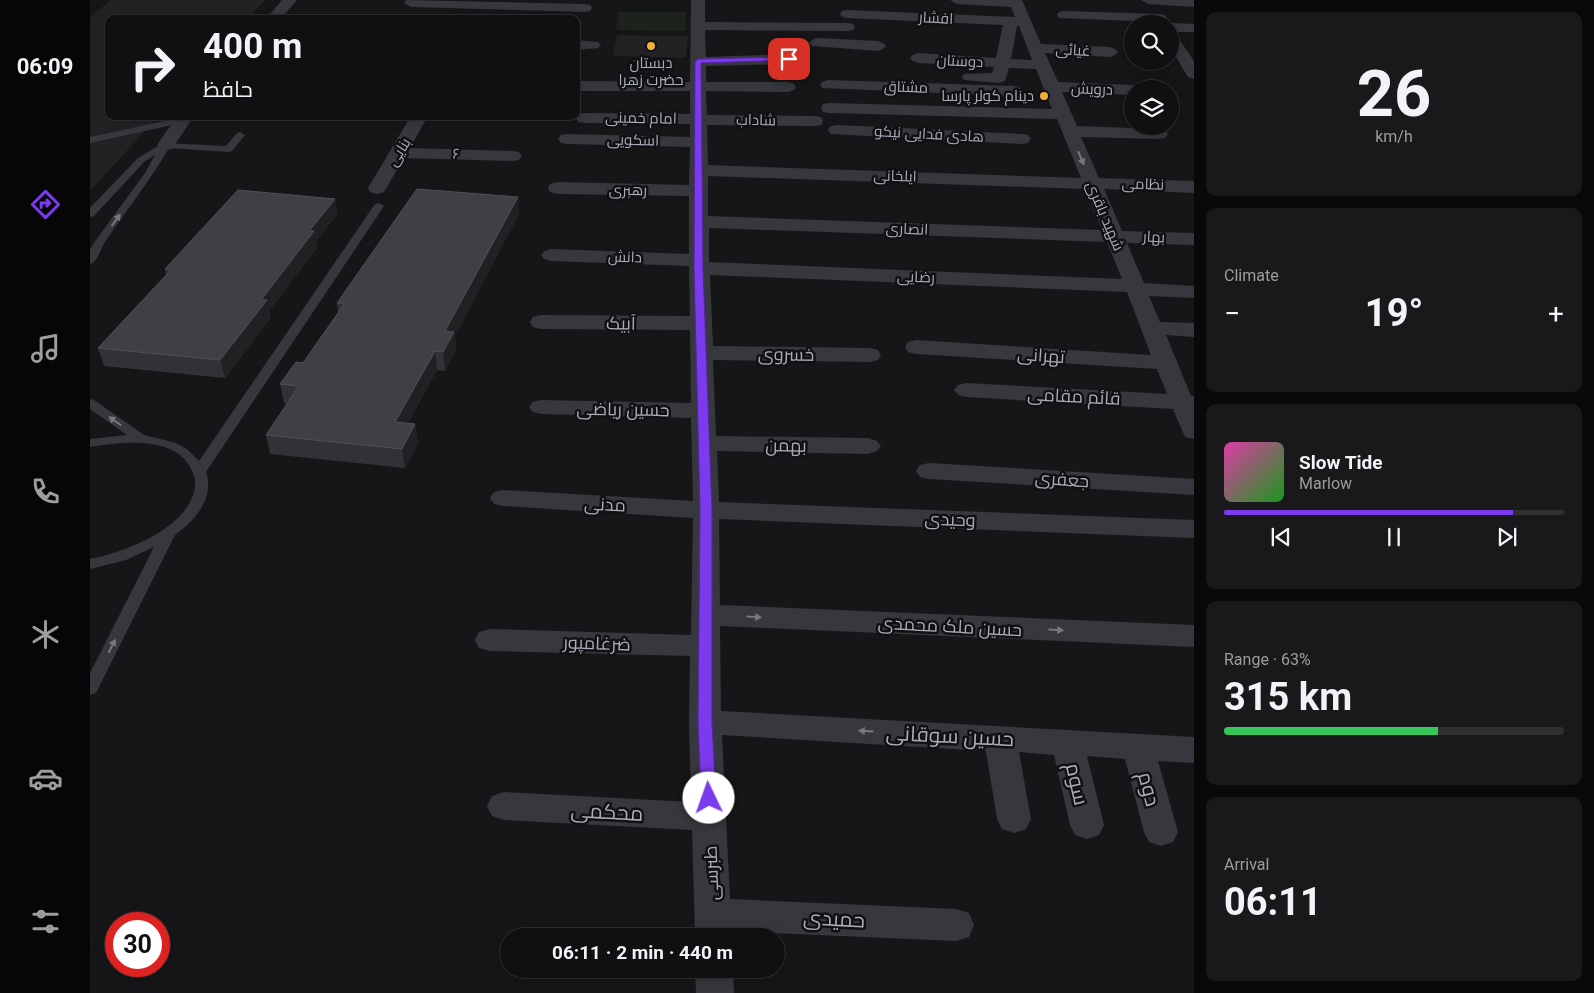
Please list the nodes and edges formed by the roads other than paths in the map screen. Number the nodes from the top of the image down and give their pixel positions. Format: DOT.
graph roads {
  1 [pos="290,0"];
  2 [pos="698,0"];
  3 [pos="957,0"];
  4 [pos="1080,0"];
  5 [pos="1148,0"];
  6 [pos="1016,1"];
  7 [pos="411,3"];
  8 [pos="1194,3"];
  9 [pos="480,8"];
  10 [pos="585,8"];
  11 [pos="830,11"];
  12 [pos="846,13"];
  13 [pos="277,15"];
  14 [pos="1064,15"];
  15 [pos="1158,15"];
  16 [pos="1088,16"];
  17 [pos="1018,22"];
  18 [pos="1124,22"];
  19 [pos="698,26"];
  20 [pos="1194,28"];
  21 [pos="1179,29"];
  22 [pos="1179,35"];
  23 [pos="1194,42"];
  24 [pos="813,43"];
  25 [pos="580,45"];
  26 [pos="593,45"];
  27 [pos="849,45"];
  28 [pos="878,46"];
  29 [pos="1179,49"];
  30 [pos="1110,52"];
  31 [pos="1039,57"];
  32 [pos="918,58"];
  33 [pos="789,59"];
  34 [pos="698,62"];
  35 [pos="1002,63"];
  36 [pos="882,72"];
  37 [pos="1194,74"];
  38 [pos="828,84"];
  39 [pos="580,86"];
  40 [pos="698,86"];
  41 [pos="788,87"];
  42 [pos="931,88"];
  43 [pos="1051,88"];
  44 [pos="1124,90"];
  45 [pos="1014,91"];
  46 [pos="829,108"];
  47 [pos="929,110"];
  48 [pos="584,118"];
  49 [pos="175,120"];
  50 [pos="183,120"];
  51 [pos="418,120"];
  52 [pos="815,121"];
  53 [pos="1066,123"];
  54 [pos="698,130"];
  55 [pos="837,130"];
  56 [pos="1124,130"];
  57 [pos="240,134"];
  58 [pos="935,134"];
  59 [pos="567,139"];
  60 [pos="1022,139"];
  61 [pos="90,140"];
  62 [pos="166,145"];
  63 [pos="399,152"];
  64 [pos="513,156"];
  65 [pos="698,181"];
  66 [pos="1091,182"];
  67 [pos="1194,187"];
  68 [pos="377,188"];
  69 [pos="557,188"];
  70 [pos="379,206"];
  71 [pos="90,214"];
  72 [pos="699,222"];
  73 [pos="1114,235"];
  74 [pos="1194,239"];
  75 [pos="551,255"];
  76 [pos="90,261"];
  77 [pos="699,264"];
  78 [pos="1134,288"];
  79 [pos="1194,292"];
  80 [pos="540,322"];
  81 [pos="701,323"];
  82 [pos="1151,328"];
  83 [pos="1194,330"];
  84 [pos="916,348"];
  85 [pos="703,353"];
  86 [pos="870,356"];
  87 [pos="1165,363"];
  88 [pos="966,390"];
  89 [pos="1188,402"];
  90 [pos="90,403"];
  91 [pos="541,407"];
  92 [pos="704,411"];
  93 [pos="1194,432"];
  94 [pos="141,439"];
  95 [pos="90,443"];
  96 [pos="705,443"];
  97 [pos="868,446"];
  98 [pos="200,470"];
  99 [pos="929,471"];
  100 [pos="1194,487"];
  101 [pos="503,498"];
  102 [pos="706,510"];
  103 [pos="1194,530"];
  104 [pos="168,534"];
  105 [pos="90,564"];
  106 [pos="705,615"];
  107 [pos="1194,636"];
  108 [pos="490,640"];
  109 [pos="704,646"];
  110 [pos="90,689"];
  111 [pos="705,722"];
  112 [pos="1000,739"];
  113 [pos="1068,743"];
  114 [pos="1138,747"];
  115 [pos="1194,750"];
  116 [pos="504,806"];
  117 [pos="710,817"];
  118 [pos="1014,819"];
  119 [pos="1087,825"];
  120 [pos="1161,832"];
  121 [pos="713,925"];
  122 [pos="956,925"];
  123 [pos="714,978"];
  124 [pos="715,993"];
  1 -- 13 [label="street"];
  2 -- 19 [label="street, طبرسی"];
  3 -- 6 [label="street"];
  4 -- 16 [label="street"];
  5 -- 8 [label="street"];
  5 -- 15 [label="street"];
  6 -- 17 [label="street, شهید باقری"];
  7 -- 9 [label="street"];
  9 -- 10 [label="street"];
  11 -- 12 [label="street"];
  12 -- 17 [label="street, افشار"];
  12 -- 19 [label="street"];
  12 -- 27 [label="street"];
  14 -- 16 [label="street"];
  16 -- 18 [label="street"];
  17 -- 31 [label="street, شهید باقری"];
  17 -- 35 [label="street, دوستان"];
  19 -- 34 [label="street, طبرسی"];
  20 -- 21 [label="street"];
  22 -- 23 [label="street"];
  24 -- 27 [label="street"];
  25 -- 26 [label="street"];
  27 -- 28 [label="street"];
  29 -- 37 [label="street"];
  30 -- 31 [label="street, غیائی"];
  31 -- 35 [label="street, دوستان"];
  31 -- 43 [label="street, شهید باقری"];
  32 -- 35 [label="street, دوستان"];
  33 -- 34 [label="street"];
  34 -- 40 [label="street, طبرسی"];
  35 -- 36 [label="street, دوستان"];
  38 -- 42 [label="street, مشتاق"];
  39 -- 40 [label="street"];
  40 -- 41 [label="street"];
  40 -- 54 [label="street, طبرسی"];
  42 -- 45 [label="street, مشتاق"];
  42 -- 47 [label="street"];
  43 -- 44 [label="street, درویش"];
  43 -- 53 [label="street, شهید باقری"];
  46 -- 47 [label="street"];
  47 -- 53 [label="street"];
  47 -- 58 [label="street"];
  48 -- 54 [label="street, امام خمینی"];
  49 -- 61 [label="lane"];
  50 -- 62 [label="street"];
  51 -- 63 [label="street, بنایی"];
  52 -- 54 [label="street, شاداب"];
  53 -- 56 [label="street"];
  53 -- 66 [label="street, شهید باقری, one-way"];
  54 -- 59 [label="street, اسکویی"];
  54 -- 65 [label="street, طبرسی"];
  55 -- 58 [label="street, هادی فدایی نیکو"];
  57 -- 62 [label="lane"];
  58 -- 60 [label="street, هادی فدایی نیکو"];
  62 -- 71 [label="lane"];
  76 -- 62 [label="lane, one-way"];
  63 -- 64 [label="street, ۶"];
  63 -- 68 [label="street, بنایی"];
  65 -- 66 [label="street, ایلخانی"];
  65 -- 69 [label="street, رهبری"];
  65 -- 72 [label="street, طبرسی"];
  66 -- 67 [label="street, نظامی"];
  66 -- 73 [label="street, شهید باقری"];
  70 -- 98 [label="lane"];
  72 -- 73 [label="street, انصاری"];
  72 -- 77 [label="street, طبرسی"];
  73 -- 74 [label="street, بهار"];
  73 -- 78 [label="street, شهید باقری"];
  75 -- 77 [label="street, دانش"];
  77 -- 78 [label="street, رضایی"];
  77 -- 81 [label="street, طبرسی"];
  78 -- 79 [label="street, رضایی"];
  78 -- 82 [label="street, شهید باقری"];
  80 -- 81 [label="street, آبیک"];
  81 -- 85 [label="street, طبرسی"];
  82 -- 83 [label="street"];
  82 -- 87 [label="street, شهید باقری"];
  84 -- 87 [label="street, تهرانی"];
  85 -- 86 [label="street, خسروی"];
  85 -- 92 [label="street, طبرسی"];
  87 -- 89 [label="street, شهید باقری"];
  88 -- 89 [label="street, قائم مقامی"];
  89 -- 93 [label="street, شهید باقری"];
  94 -- 90 [label="lane, one-way"];
  91 -- 92 [label="street, حسین ریاضی"];
  92 -- 96 [label="street, طبرسی"];
  94 -- 95 [label="lane"];
  94 -- 98 [label="lane"];
  96 -- 97 [label="street, بهمن"];
  96 -- 102 [label="street, طبرسی"];
  98 -- 104 [label="lane"];
  99 -- 100 [label="street, جعفری"];
  101 -- 102 [label="street, مدنی"];
  102 -- 103 [label="street, وحیدی"];
  102 -- 106 [label="street, طبرسی"];
  104 -- 105 [label="lane"];
  110 -- 104 [label="lane, one-way"];
  106 -- 107 [label="street, حسین ملک محمدی, one-way"];
  106 -- 109 [label="street, طبرسی"];
  108 -- 109 [label="street, ضرغامپور"];
  109 -- 111 [label="street, طبرسی"];
  112 -- 111 [label="street, حسین سوقانی, one-way"];
  111 -- 117 [label="street, طبرسی"];
  112 -- 113 [label="street, حسین سوقانی"];
  112 -- 118 [label="street"];
  113 -- 114 [label="street, حسین سوقانی"];
  113 -- 119 [label="street, سوم"];
  114 -- 115 [label="street, حسین سوقانی"];
  114 -- 120 [label="street, دوم"];
  116 -- 117 [label="street, محکمی"];
  117 -- 121 [label="street, طبرسی"];
  121 -- 122 [label="street, حمیدی"];
  123 -- 124 [label="street"];
}
